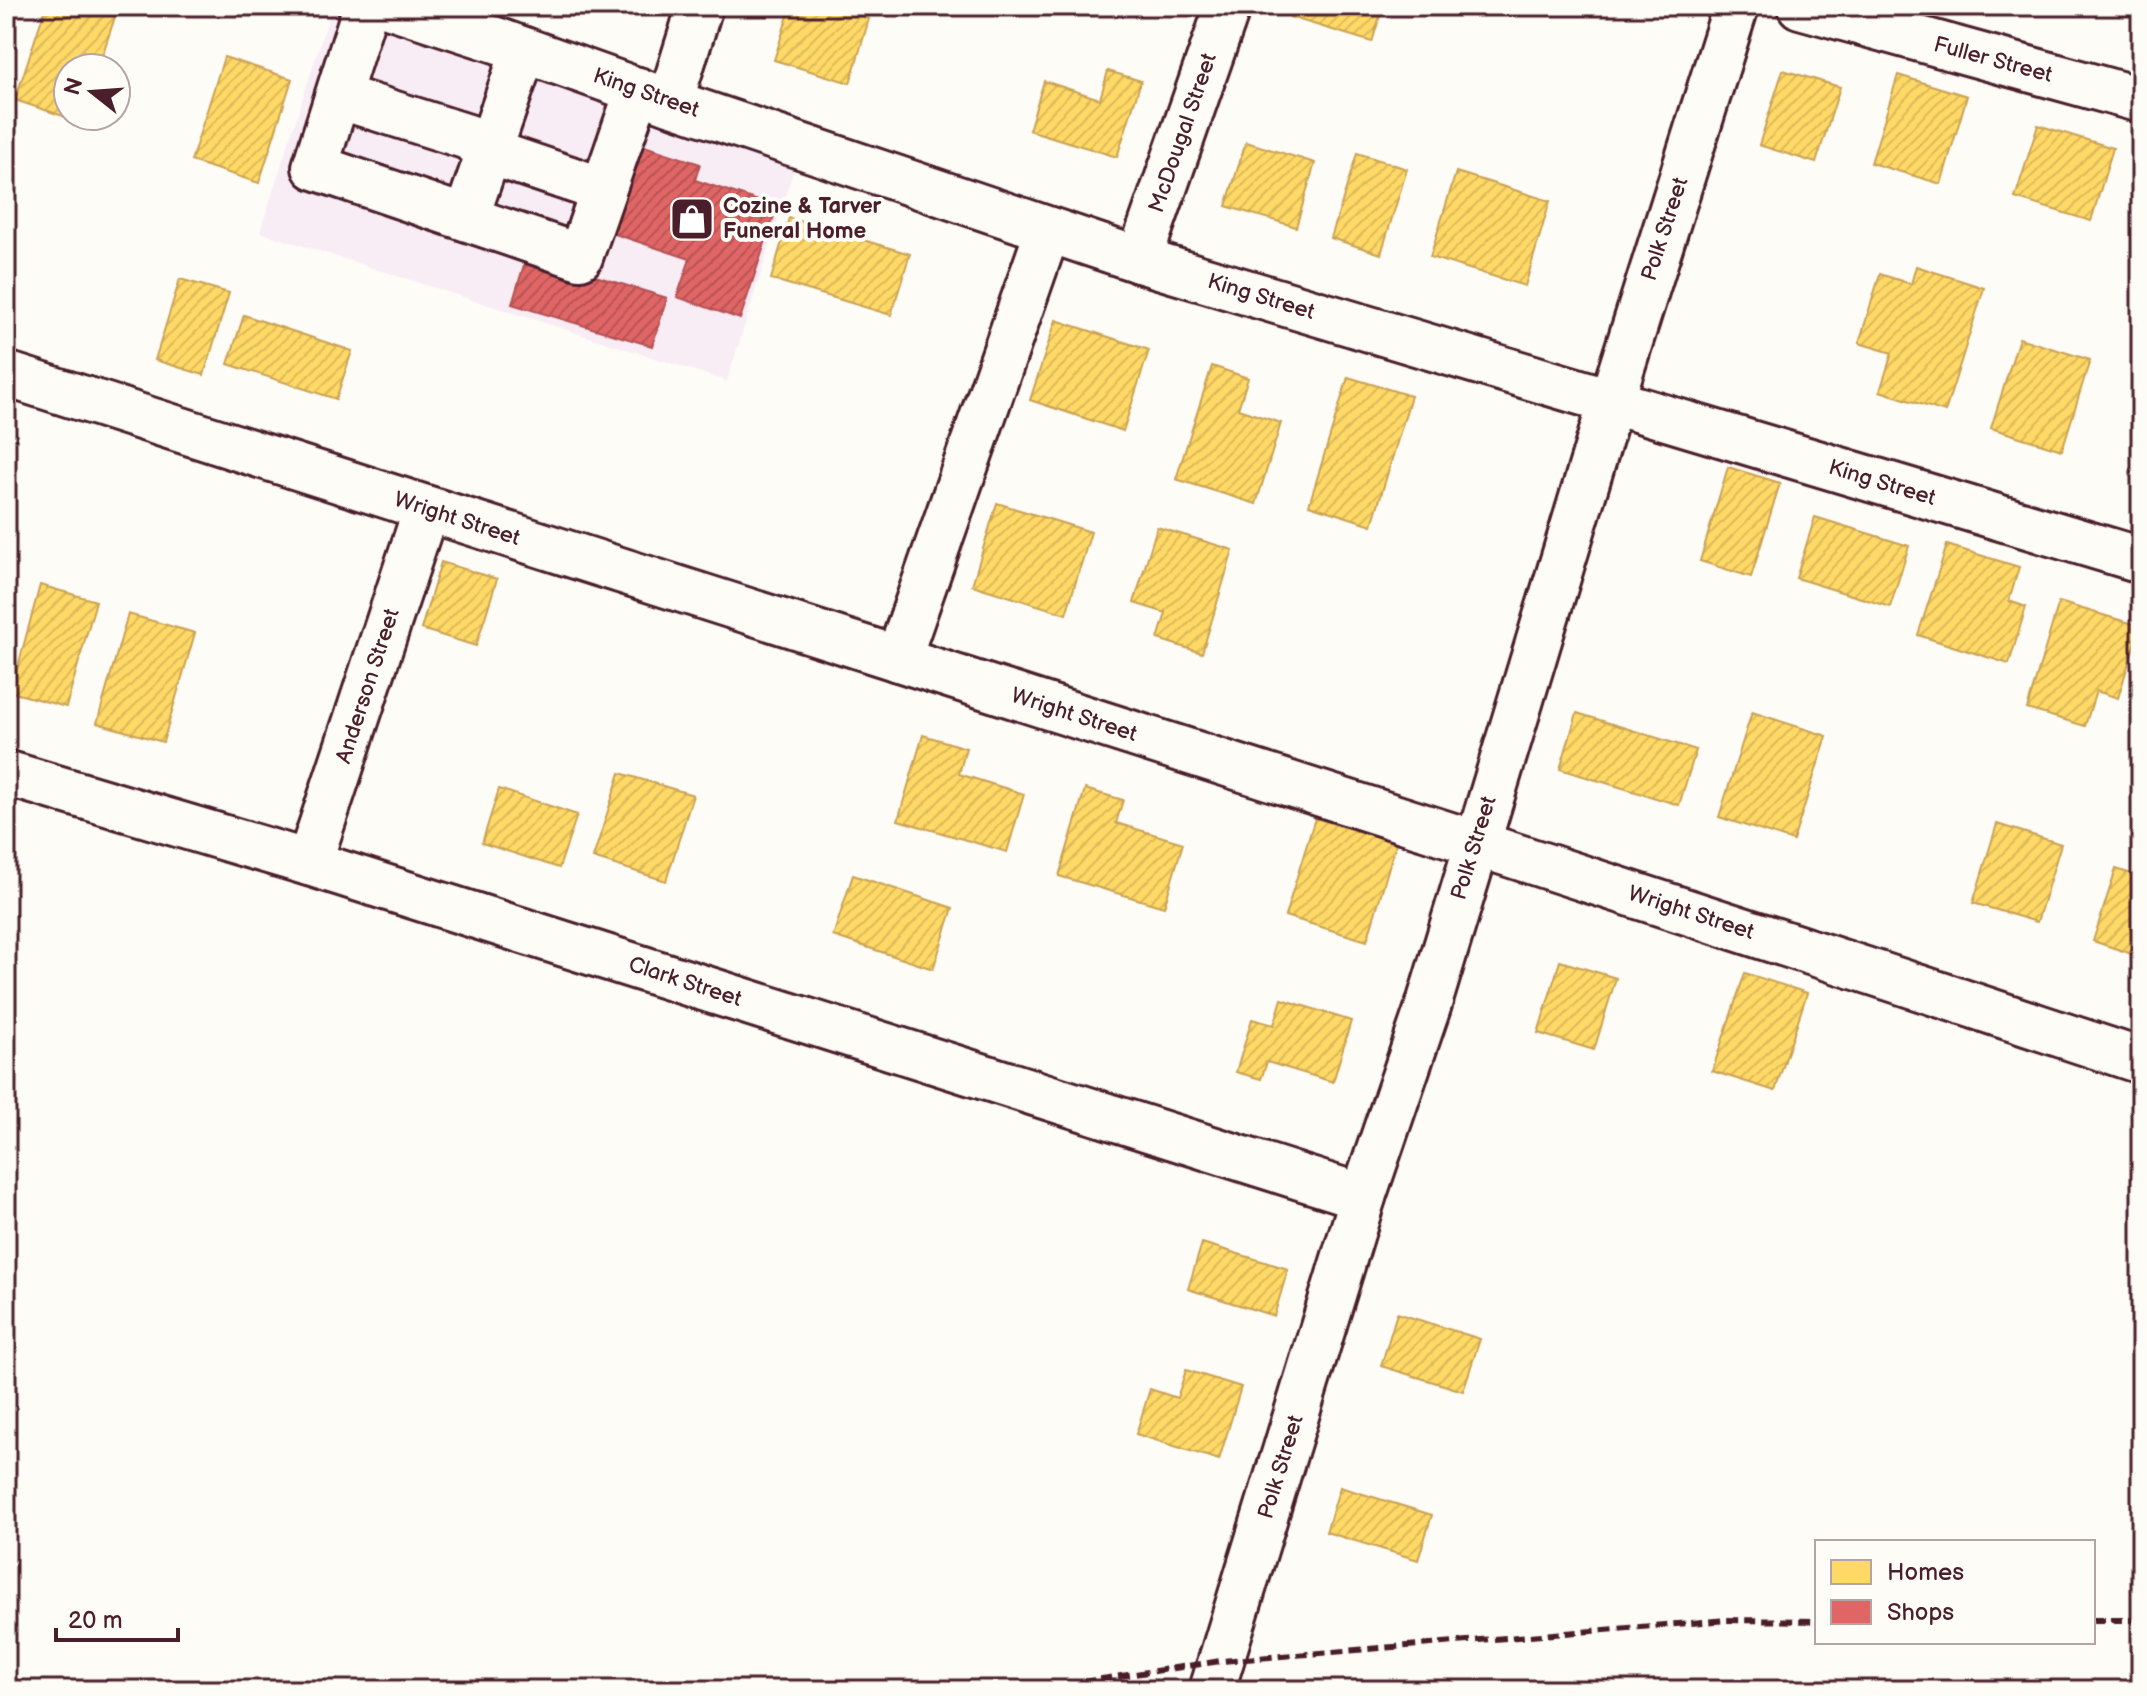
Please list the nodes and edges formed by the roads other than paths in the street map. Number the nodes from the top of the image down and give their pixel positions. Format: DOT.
graph roads {
  1 [pos="366,6"];
  2 [pos="391,6"];
  3 [pos="700,6"];
  4 [pos="1228,6"];
  5 [pos="1736,6"];
  6 [pos="1800,6"];
  7 [pos="524,50"];
  8 [pos="338,96"];
  9 [pos="654,96"];
  10 [pos="2141,100"];
  11 [pos="490,152"];
  12 [pos="603,190"];
  13 [pos="466,218"];
  14 [pos="1048,230"];
  15 [pos="1139,260"];
  16 [pos="6,374"];
  17 [pos="1611,402"];
  18 [pos="426,509"];
  19 [pos="2141,560"];
  20 [pos="898,659"];
  21 [pos="6,773"];
  22 [pos="1475,843"];
  23 [pos="309,863"];
  24 [pos="2141,1061"];
  25 [pos="1363,1197"];
  26 [pos="1212,1690"];
  1 -- 8 [label="street"];
  2 -- 7 [label="street, King Street"];
  3 -- 9 [label="street"];
  4 -- 15 [label="street, McDougal Street"];
  5 -- 17 [label="street, Polk Street"];
  6 -- 10 [label="street, Fuller Street"];
  7 -- 9 [label="street, King Street"];
  7 -- 11 [label="street"];
  8 -- 11 [label="street"];
  8 -- 13 [label="street"];
  9 -- 12 [label="street"];
  9 -- 14 [label="street, King Street"];
  11 -- 12 [label="street"];
  11 -- 13 [label="street"];
  12 -- 13 [label="street"];
  14 -- 15 [label="street, King Street"];
  14 -- 20 [label="street"];
  15 -- 17 [label="street, King Street"];
  16 -- 18 [label="street, Wright Street"];
  17 -- 19 [label="street, King Street"];
  17 -- 22 [label="street, Polk Street"];
  18 -- 20 [label="street, Wright Street"];
  18 -- 23 [label="street, Anderson Street"];
  20 -- 22 [label="street, Wright Street"];
  21 -- 23 [label="street, Clark Street"];
  22 -- 24 [label="street, Wright Street"];
  22 -- 25 [label="street, Polk Street"];
  23 -- 25 [label="street, Clark Street"];
  25 -- 26 [label="street, Polk Street"];
}
